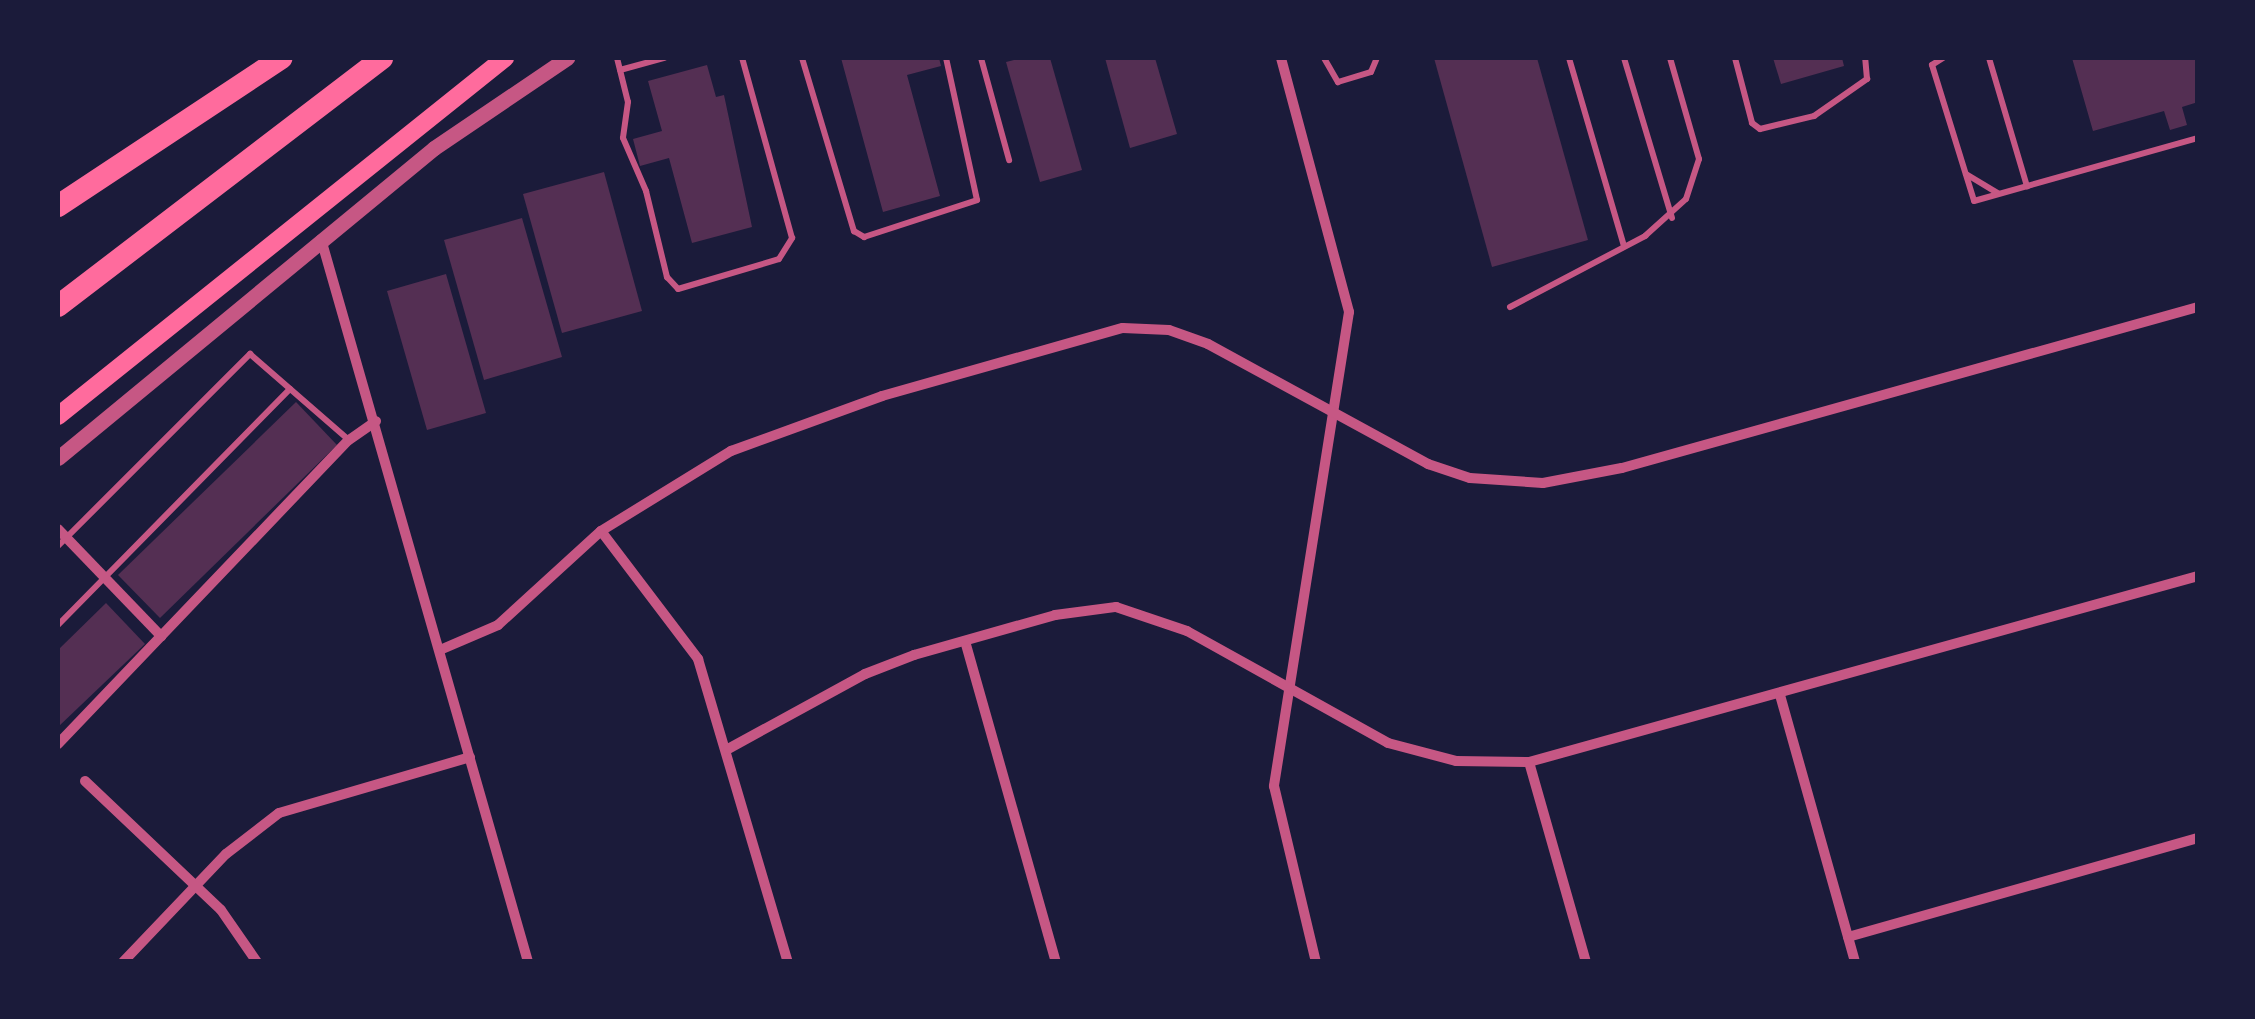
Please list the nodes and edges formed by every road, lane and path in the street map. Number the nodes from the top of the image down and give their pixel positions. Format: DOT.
graph roads {
  1 [pos="282,58"];
  2 [pos="382,58"];
  3 [pos="505,58"];
  4 [pos="566,58"];
  5 [pos="617,58"];
  6 [pos="664,58"];
  7 [pos="742,58"];
  8 [pos="802,58"];
  9 [pos="946,58"];
  10 [pos="983,58"];
  11 [pos="1281,58"];
  12 [pos="1324,58"];
  13 [pos="1377,58"];
  14 [pos="1569,58"];
  15 [pos="1624,58"];
  16 [pos="1670,58"];
  17 [pos="1734,58"];
  18 [pos="1866,58"];
  19 [pos="1943,58"];
  20 [pos="1989,58"];
  21 [pos="620,70"];
  22 [pos="2198,138"];
  23 [pos="1009,160"];
  24 [pos="1966,174"];
  25 [pos="2027,186"];
  26 [pos="1999,194"];
  27 [pos="58,206"];
  28 [pos="1672,218"];
  29 [pos="321,238"];
  30 [pos="1624,246"];
  31 [pos="58,306"];
  32 [pos="1510,307"];
  33 [pos="2198,307"];
  34 [pos="290,389"];
  35 [pos="58,416"];
  36 [pos="1335,416"];
  37 [pos="376,421"];
  38 [pos="348,440"];
  39 [pos="58,458"];
  40 [pos="600,531"];
  41 [pos="60,537"];
  42 [pos="2198,576"];
  43 [pos="104,577"];
  44 [pos="58,625"];
  45 [pos="162,636"];
  46 [pos="965,641"];
  47 [pos="440,650"];
  48 [pos="1287,688"];
  49 [pos="1780,694"];
  50 [pos="58,744"];
  51 [pos="728,748"];
  52 [pos="470,757"];
  53 [pos="1529,762"];
  54 [pos="85,781"];
  55 [pos="2198,838"];
  56 [pos="195,886"];
  57 [pos="1848,937"];
  58 [pos="123,962"];
  59 [pos="257,962"];
  60 [pos="528,962"];
  61 [pos="788,962"];
  62 [pos="1056,962"];
  63 [pos="1316,962"];
  64 [pos="1586,962"];
  65 [pos="1855,962"];
  1 -- 27 [label="highway"];
  2 -- 31 [label="highway"];
  3 -- 35 [label="main road"];
  4 -- 29 [label="street"];
  5 -- 21 [label="lane"];
  6 -- 21 [label="lane"];
  7 -- 21 [label="lane"];
  8 -- 9 [label="lane"];
  10 -- 23 [label="lane"];
  11 -- 36 [label="street"];
  12 -- 13 [label="lane"];
  14 -- 30 [label="lane"];
  15 -- 28 [label="lane"];
  16 -- 28 [label="lane"];
  17 -- 18 [label="lane"];
  19 -- 24 [label="lane"];
  20 -- 25 [label="lane"];
  22 -- 25 [label="lane"];
  24 -- 26 [label="lane"];
  24 -- 26 [label="lane"];
  25 -- 26 [label="lane"];
  28 -- 30 [label="lane"];
  29 -- 37 [label="street"];
  29 -- 39 [label="street"];
  30 -- 32 [label="lane"];
  33 -- 36 [label="street"];
  34 -- 38 [label="lane"];
  34 -- 41 [label="lane"];
  34 -- 43 [label="lane"];
  36 -- 40 [label="street"];
  36 -- 48 [label="street"];
  37 -- 38 [label="street"];
  37 -- 47 [label="street"];
  38 -- 45 [label="street"];
  40 -- 47 [label="street"];
  40 -- 51 [label="street"];
  41 -- 43 [label="street"];
  42 -- 49 [label="street"];
  43 -- 44 [label="lane"];
  43 -- 45 [label="street"];
  45 -- 50 [label="street"];
  46 -- 48 [label="street"];
  46 -- 51 [label="street"];
  46 -- 62 [label="street"];
  47 -- 52 [label="street"];
  48 -- 53 [label="street"];
  48 -- 63 [label="street"];
  49 -- 53 [label="street"];
  49 -- 57 [label="street"];
  51 -- 61 [label="street"];
  52 -- 56 [label="street"];
  52 -- 60 [label="street"];
  53 -- 64 [label="street"];
  54 -- 56 [label="street"];
  55 -- 57 [label="street"];
  56 -- 58 [label="street"];
  56 -- 59 [label="street"];
  57 -- 65 [label="street"];
}
